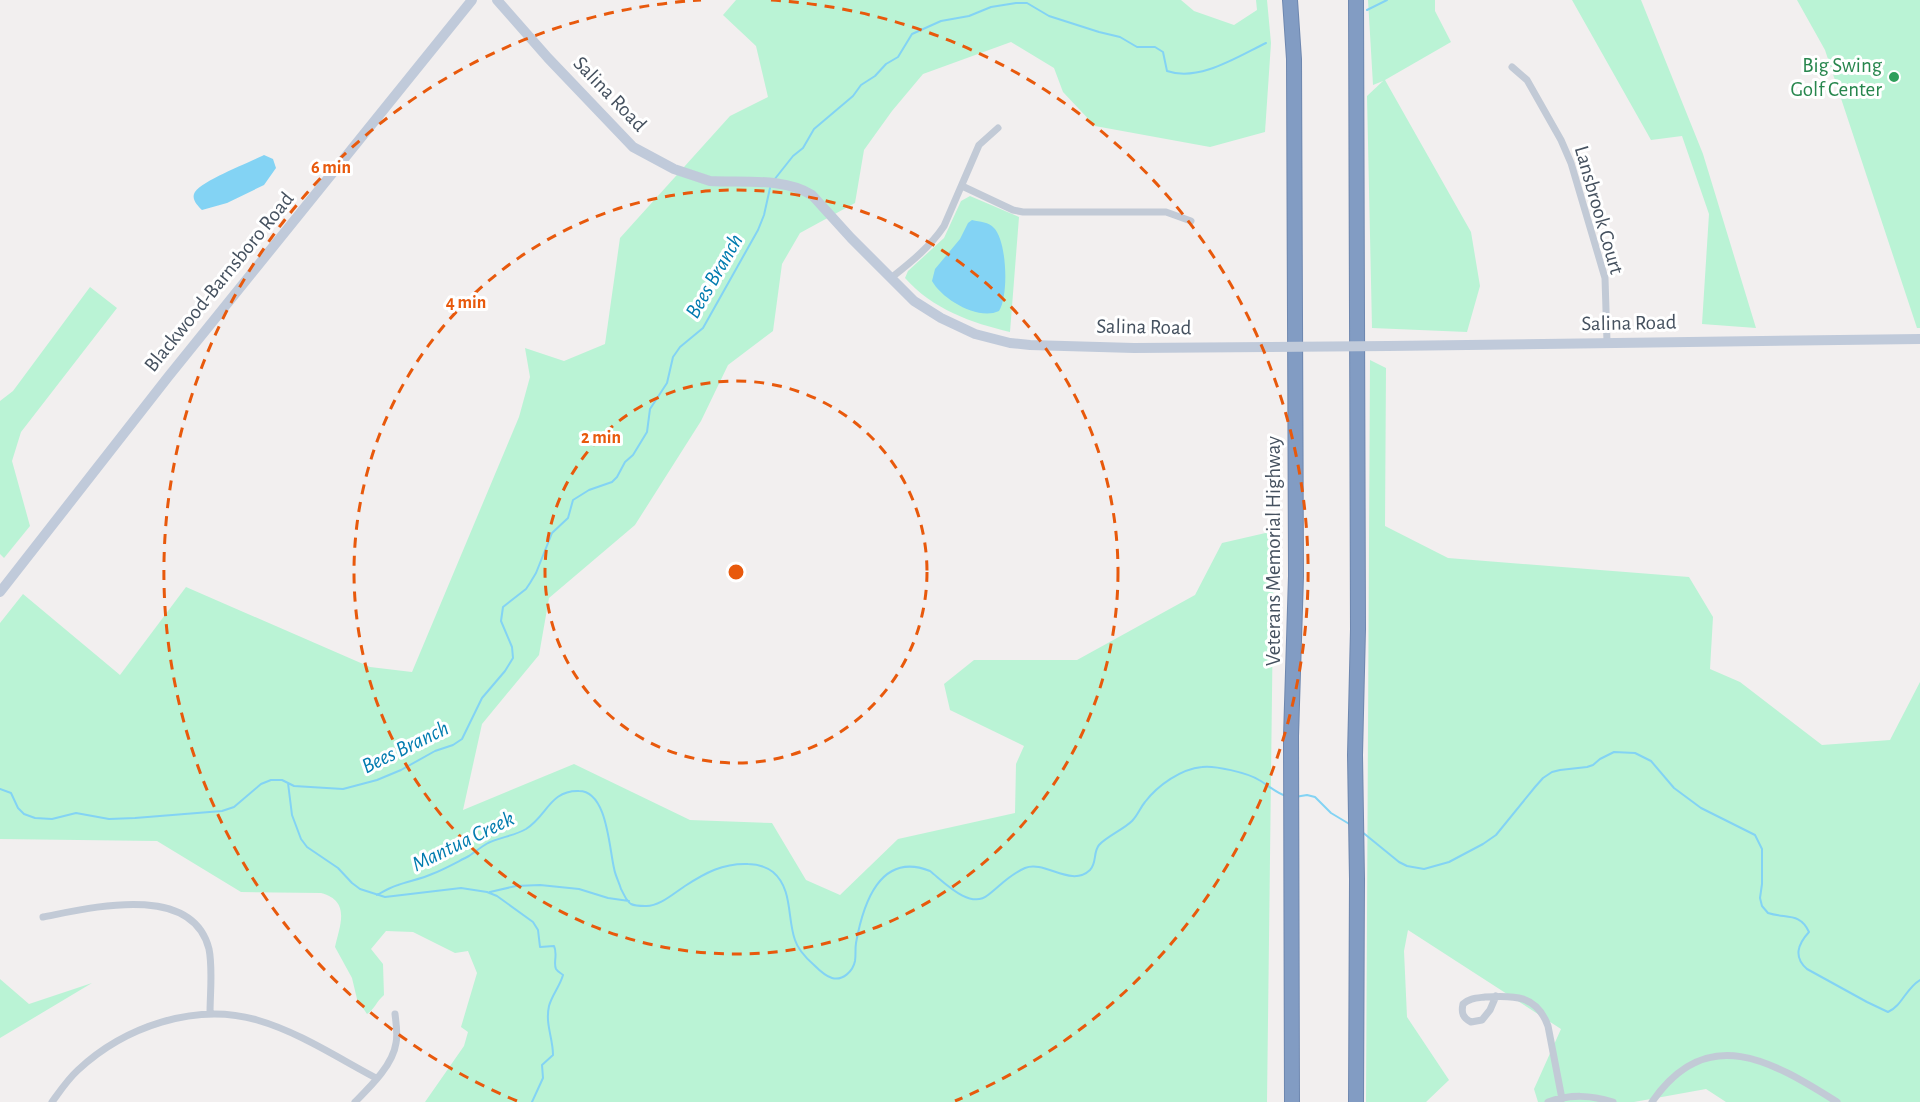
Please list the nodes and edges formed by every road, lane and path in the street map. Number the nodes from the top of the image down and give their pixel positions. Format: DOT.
graph roads {
  1 [pos="472,0"];
  2 [pos="497,0"];
  3 [pos="1290,0"];
  4 [pos="1356,0"];
  5 [pos="1512,67"];
  6 [pos="998,128"];
  7 [pos="962,186"];
  8 [pos="1191,220"];
  9 [pos="891,278"];
  10 [pos="1920,339"];
  11 [pos="1608,342"];
  12 [pos="2,583"];
  13 [pos="43,916"];
  14 [pos="1496,996"];
  15 [pos="210,1014"];
  16 [pos="395,1014"];
  17 [pos="376,1078"];
  18 [pos="1562,1099"];
  19 [pos="52,1102"];
  20 [pos="355,1102"];
  21 [pos="1292,1102"];
  22 [pos="1356,1102"];
  23 [pos="1548,1102"];
  24 [pos="1613,1102"];
  25 [pos="1652,1102"];
  26 [pos="1837,1102"];
  1 -- 12 [label="street, Blackwood-Barnsboro Road"];
  2 -- 9 [label="street, Salina Road"];
  3 -- 21 [label="highway, Veterans Memorial Highway"];
  4 -- 22 [label="highway"];
  5 -- 11 [label="street, Lansbrook Court"];
  6 -- 7 [label="street"];
  7 -- 8 [label="street"];
  7 -- 9 [label="street"];
  9 -- 11 [label="street, Salina Road, bridge"];
  10 -- 11 [label="street, Salina Road"];
  13 -- 15 [label="street"];
  14 -- 14 [label="street"];
  14 -- 18 [label="street"];
  15 -- 17 [label="street"];
  15 -- 19 [label="street"];
  16 -- 17 [label="street"];
  17 -- 20 [label="street"];
  18 -- 23 [label="street"];
  18 -- 24 [label="street"];
  25 -- 26 [label="street"];
}
